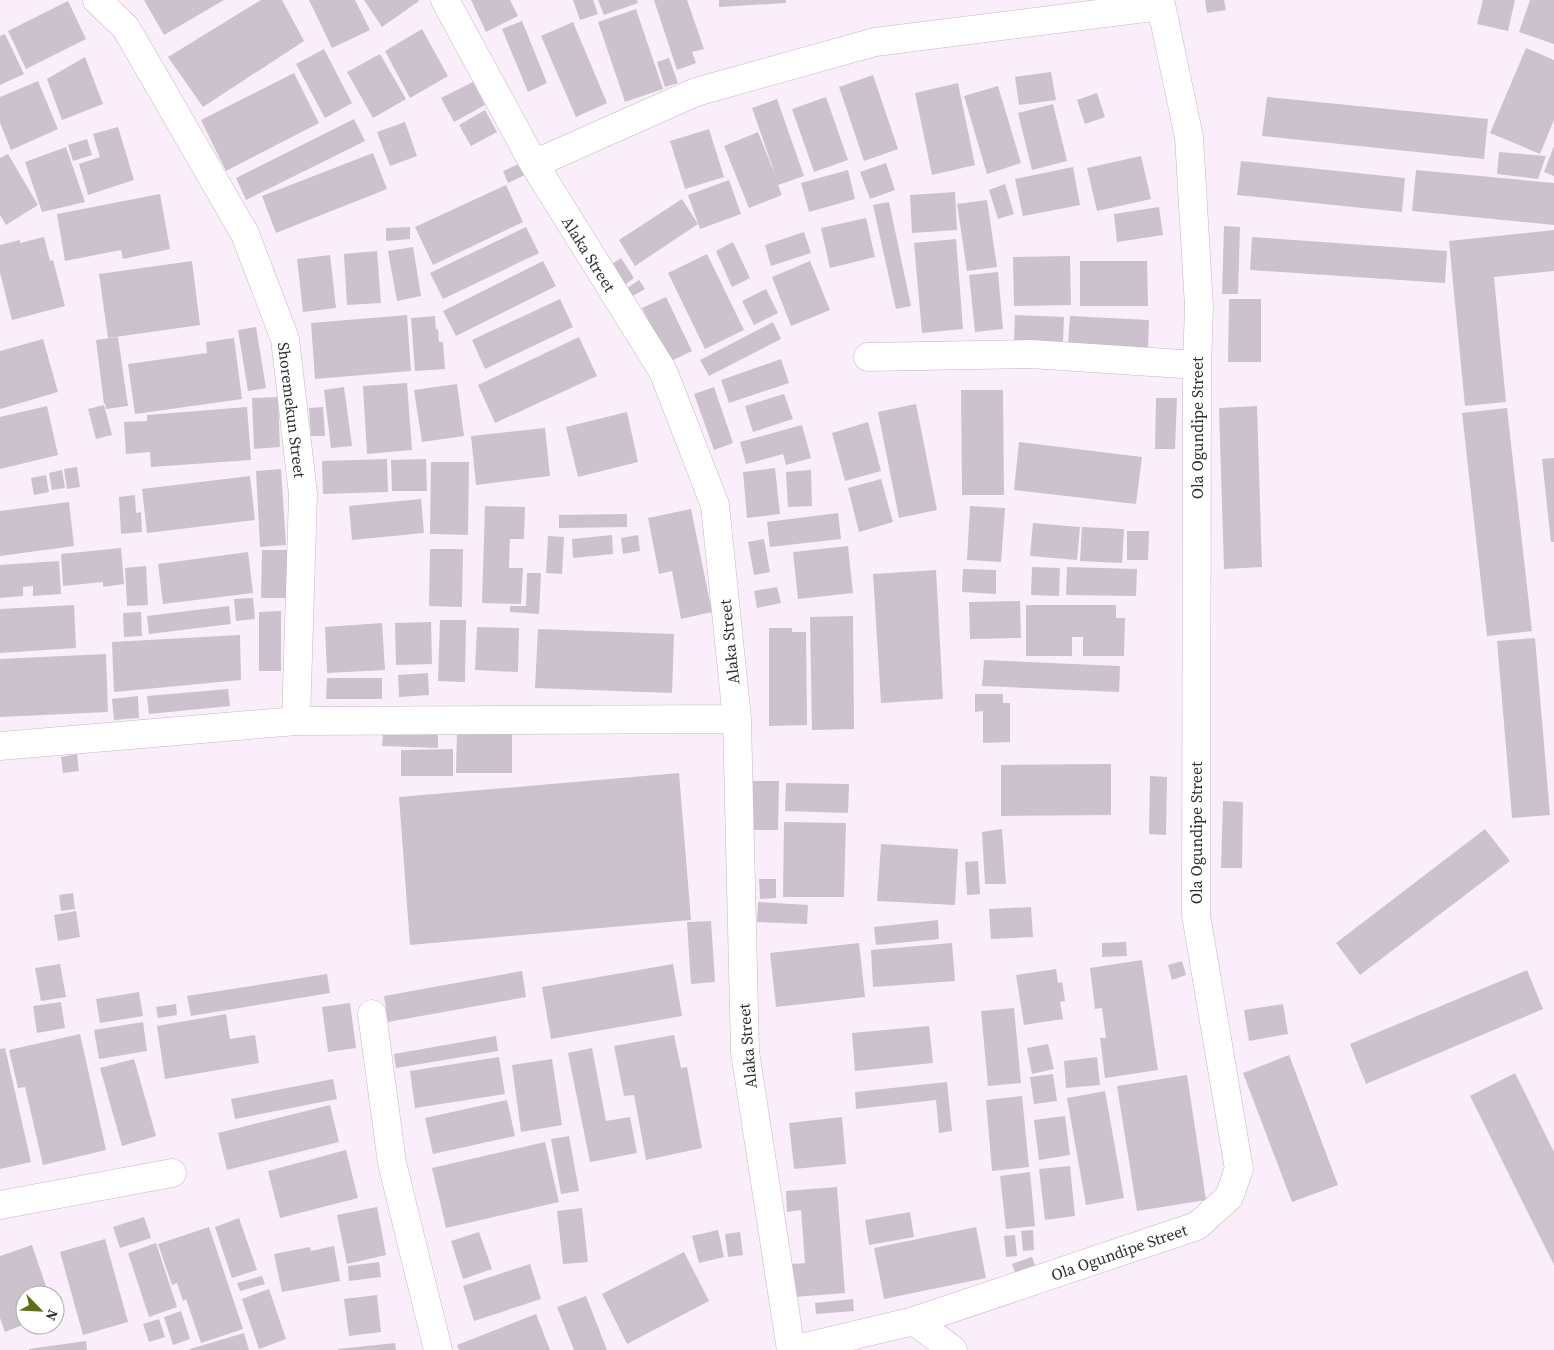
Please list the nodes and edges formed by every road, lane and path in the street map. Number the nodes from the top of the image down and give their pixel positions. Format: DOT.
graph roads {
  1 [pos="97,0"];
  2 [pos="445,0"];
  3 [pos="1161,3"];
  4 [pos="534,164"];
  5 [pos="868,357"];
  6 [pos="1197,365"];
  7 [pos="737,719"];
  8 [pos="296,721"];
  9 [pos="0,746"];
  10 [pos="372,1014"];
  11 [pos="172,1173"];
  12 [pos="0,1205"];
  13 [pos="914,1320"];
  14 [pos="438,1350"];
  15 [pos="792,1350"];
  16 [pos="953,1350"];
  1 -- 8 [label="street, Shoremekun Street"];
  2 -- 4 [label="street, Alaka Street"];
  3 -- 4 [label="street"];
  3 -- 6 [label="street, Ola Ogundipe Street"];
  4 -- 7 [label="street, Alaka Street"];
  5 -- 6 [label="street"];
  6 -- 13 [label="street, Ola Ogundipe Street"];
  7 -- 8 [label="street"];
  7 -- 15 [label="street, Alaka Street"];
  8 -- 9 [label="street"];
  10 -- 14 [label="street"];
  11 -- 12 [label="street"];
  13 -- 15 [label="street, Ola Ogundipe Street"];
  13 -- 16 [label="street"];
}
